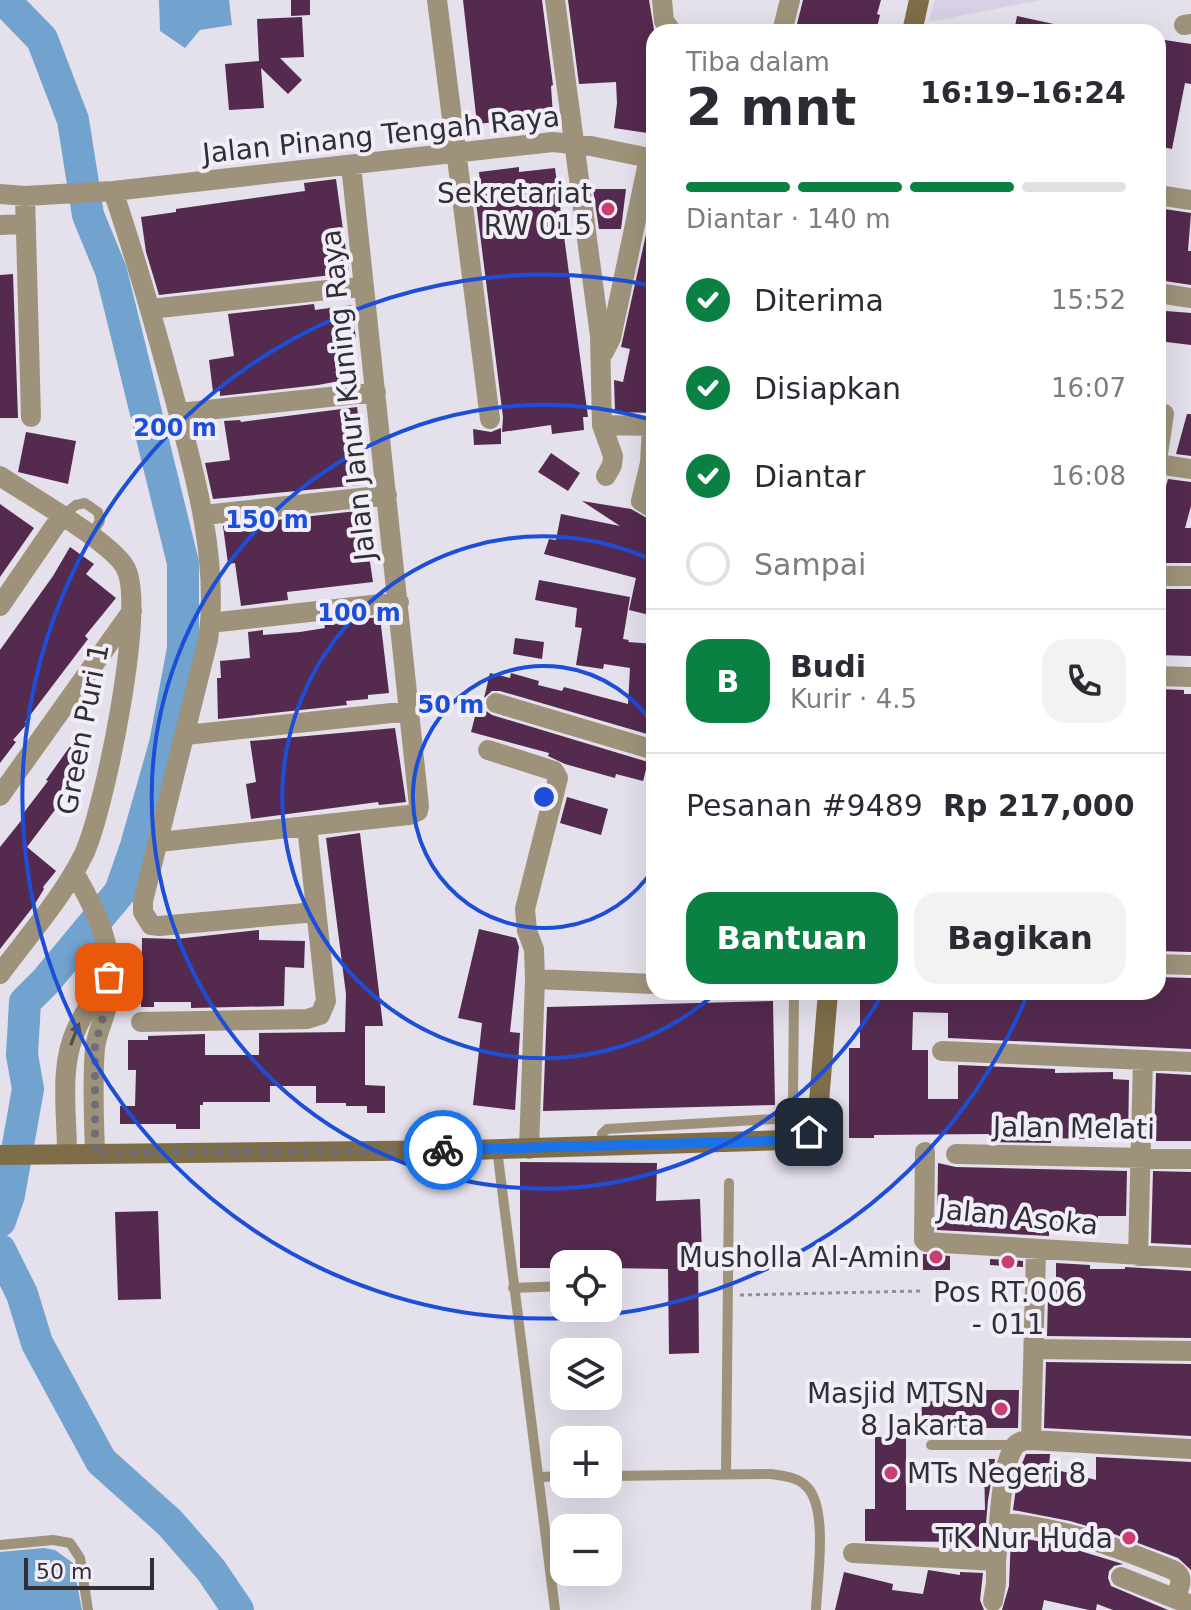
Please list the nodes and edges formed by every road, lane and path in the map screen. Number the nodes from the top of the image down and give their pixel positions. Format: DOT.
graph roads {
  1 [pos="437,0"];
  2 [pos="555,0"];
  3 [pos="662,0"];
  4 [pos="790,0"];
  5 [pos="919,0"];
  6 [pos="666,24"];
  7 [pos="784,24"];
  8 [pos="914,24"];
  9 [pos="573,143"];
  10 [pos="457,151"];
  11 [pos="646,157"];
  12 [pos="351,165"];
  13 [pos="646,184"];
  14 [pos="108,191"];
  15 [pos="0,194"];
  16 [pos="25,196"];
  17 [pos="1166,196"];
  18 [pos="1191,200"];
  19 [pos="26,224"];
  20 [pos="0,225"];
  21 [pos="364,286"];
  22 [pos="1166,294"];
  23 [pos="1191,298"];
  24 [pos="150,309"];
  25 [pos="601,357"];
  26 [pos="376,392"];
  27 [pos="179,413"];
  28 [pos="31,417"];
  29 [pos="490,419"];
  30 [pos="602,425"];
  31 [pos="646,426"];
  32 [pos="1166,465"];
  33 [pos="1191,469"];
  34 [pos="0,476"];
  35 [pos="606,476"];
  36 [pos="646,480"];
  37 [pos="387,495"];
  38 [pos="646,504"];
  39 [pos="204,515"];
  40 [pos="61,517"];
  41 [pos="1166,576"];
  42 [pos="1191,576"];
  43 [pos="399,602"];
  44 [pos="0,606"];
  45 [pos="132,611"];
  46 [pos="210,623"];
  47 [pos="1166,676"];
  48 [pos="1191,677"];
  49 [pos="496,703"];
  50 [pos="410,711"];
  51 [pos="186,735"];
  52 [pos="646,748"];
  53 [pos="488,750"];
  54 [pos="0,796"];
  55 [pos="307,826"];
  56 [pos="159,842"];
  57 [pos="74,872"];
  58 [pos="316,912"];
  59 [pos="1166,964"];
  60 [pos="1191,965"];
  61 [pos="0,974"];
  62 [pos="109,977"];
  63 [pos="535,979"];
  64 [pos="646,984"];
  65 [pos="794,1000"];
  66 [pos="827,1000"];
  67 [pos="141,1022"];
  68 [pos="942,1051"];
  69 [pos="1143,1060"];
  70 [pos="1191,1062"];
  71 [pos="66,1073"];
  72 [pos="94,1073"];
  73 [pos="603,1147"];
  74 [pos="497,1149"];
  75 [pos="529,1149"];
  76 [pos="925,1152"];
  77 [pos="67,1153"];
  78 [pos="95,1153"];
  79 [pos="956,1154"];
  80 [pos="6,1155"];
  81 [pos="1139,1156"];
  82 [pos="1191,1159"];
  83 [pos="729,1183"];
  84 [pos="1036,1251"];
  85 [pos="1138,1256"];
  86 [pos="1191,1258"];
  87 [pos="550,1287"];
  88 [pos="513,1288"];
  89 [pos="920,1291"];
  90 [pos="728,1295"];
  91 [pos="1034,1349"];
  92 [pos="1191,1351"];
  93 [pos="1023,1443"];
  94 [pos="931,1445"];
  95 [pos="1191,1449"];
  96 [pos="726,1474"];
  97 [pos="622,1476"];
  98 [pos="539,1477"];
  99 [pos="550,1477"];
  100 [pos="1000,1522"];
  101 [pos="0,1545"];
  102 [pos="853,1553"];
  103 [pos="996,1561"];
  104 [pos="1121,1577"];
  105 [pos="993,1601"];
  106 [pos="1183,1602"];
  107 [pos="88,1610"];
  108 [pos="555,1610"];
  109 [pos="816,1610"];
  1 -- 10 [label="street"];
  2 -- 9 [label="street"];
  3 -- 6 [label="street"];
  4 -- 7 [label="street"];
  5 -- 8 [label="street"];
  9 -- 10 [label="street, Jalan Pinang Tengah Raya"];
  9 -- 11 [label="street, Jalan Pinang Tengah Raya"];
  9 -- 25 [label="street"];
  10 -- 12 [label="street, Jalan Pinang Tengah Raya"];
  10 -- 29 [label="street"];
  12 -- 14 [label="street, Jalan Pinang Tengah Raya"];
  12 -- 21 [label="street, Jalan Janur Kuning Raya"];
  13 -- 25 [label="street"];
  14 -- 16 [label="street, Jalan Pinang Tengah Raya"];
  14 -- 24 [label="street"];
  15 -- 16 [label="street, Jalan Pinang Tengah Raya"];
  16 -- 19 [label="street"];
  17 -- 18 [label="street"];
  19 -- 20 [label="street"];
  19 -- 28 [label="street"];
  21 -- 24 [label="street"];
  21 -- 26 [label="street, Jalan Janur Kuning Raya"];
  22 -- 23 [label="street"];
  24 -- 27 [label="street"];
  25 -- 30 [label="street"];
  26 -- 27 [label="street"];
  26 -- 37 [label="street, Jalan Janur Kuning Raya"];
  27 -- 39 [label="street"];
  30 -- 31 [label="street"];
  30 -- 35 [label="street"];
  32 -- 33 [label="street"];
  34 -- 40 [label="street, Green Puri 1"];
  36 -- 38 [label="street"];
  37 -- 39 [label="street"];
  37 -- 43 [label="street, Jalan Janur Kuning Raya"];
  39 -- 46 [label="street"];
  40 -- 44 [label="street"];
  40 -- 45 [label="street, Green Puri 1"];
  41 -- 42 [label="street"];
  43 -- 46 [label="street"];
  43 -- 50 [label="street, Jalan Janur Kuning Raya"];
  45 -- 54 [label="street"];
  45 -- 57 [label="street, Green Puri 1"];
  46 -- 51 [label="street"];
  47 -- 48 [label="street"];
  49 -- 52 [label="street"];
  50 -- 51 [label="street"];
  50 -- 55 [label="street, Jalan Janur Kuning Raya"];
  51 -- 56 [label="street"];
  53 -- 63 [label="street"];
  55 -- 56 [label="street"];
  55 -- 58 [label="street"];
  56 -- 58 [label="street"];
  57 -- 61 [label="street, Green Puri 1"];
  57 -- 62 [label="street"];
  58 -- 67 [label="street"];
  59 -- 60 [label="street"];
  71 -- 62 [label="street, one-way"];
  62 -- 72 [label="street"];
  63 -- 64 [label="street"];
  63 -- 75 [label="street"];
  65 -- 73 [label="lane"];
  66 -- 73 [label="street"];
  68 -- 69 [label="street"];
  69 -- 70 [label="street"];
  69 -- 81 [label="street"];
  71 -- 72 [label="street"];
  71 -- 77 [label="street"];
  72 -- 78 [label="street"];
  73 -- 75 [label="street"];
  74 -- 75 [label="street"];
  74 -- 78 [label="street"];
  74 -- 88 [label="lane"];
  76 -- 84 [label="street, Jalan Asoka"];
  77 -- 78 [label="street"];
  77 -- 80 [label="street"];
  79 -- 81 [label="street, Jalan Melati"];
  81 -- 82 [label="street, Jalan Melati"];
  81 -- 85 [label="street"];
  83 -- 90 [label="lane"];
  84 -- 85 [label="street, Jalan Asoka"];
  84 -- 91 [label="street"];
  85 -- 86 [label="street, Jalan Asoka"];
  87 -- 88 [label="lane"];
  88 -- 98 [label="lane"];
  89 -- 90 [label="path"];
  90 -- 96 [label="lane"];
  91 -- 92 [label="street"];
  91 -- 93 [label="street"];
  93 -- 94 [label="lane"];
  93 -- 95 [label="street"];
  93 -- 100 [label="street"];
  96 -- 97 [label="lane"];
  96 -- 109 [label="lane"];
  98 -- 99 [label="lane"];
  98 -- 108 [label="lane"];
  100 -- 103 [label="street"];
  100 -- 106 [label="street"];
  101 -- 107 [label="lane"];
  102 -- 103 [label="street"];
  103 -- 105 [label="street"];
  104 -- 106 [label="street"];
}
